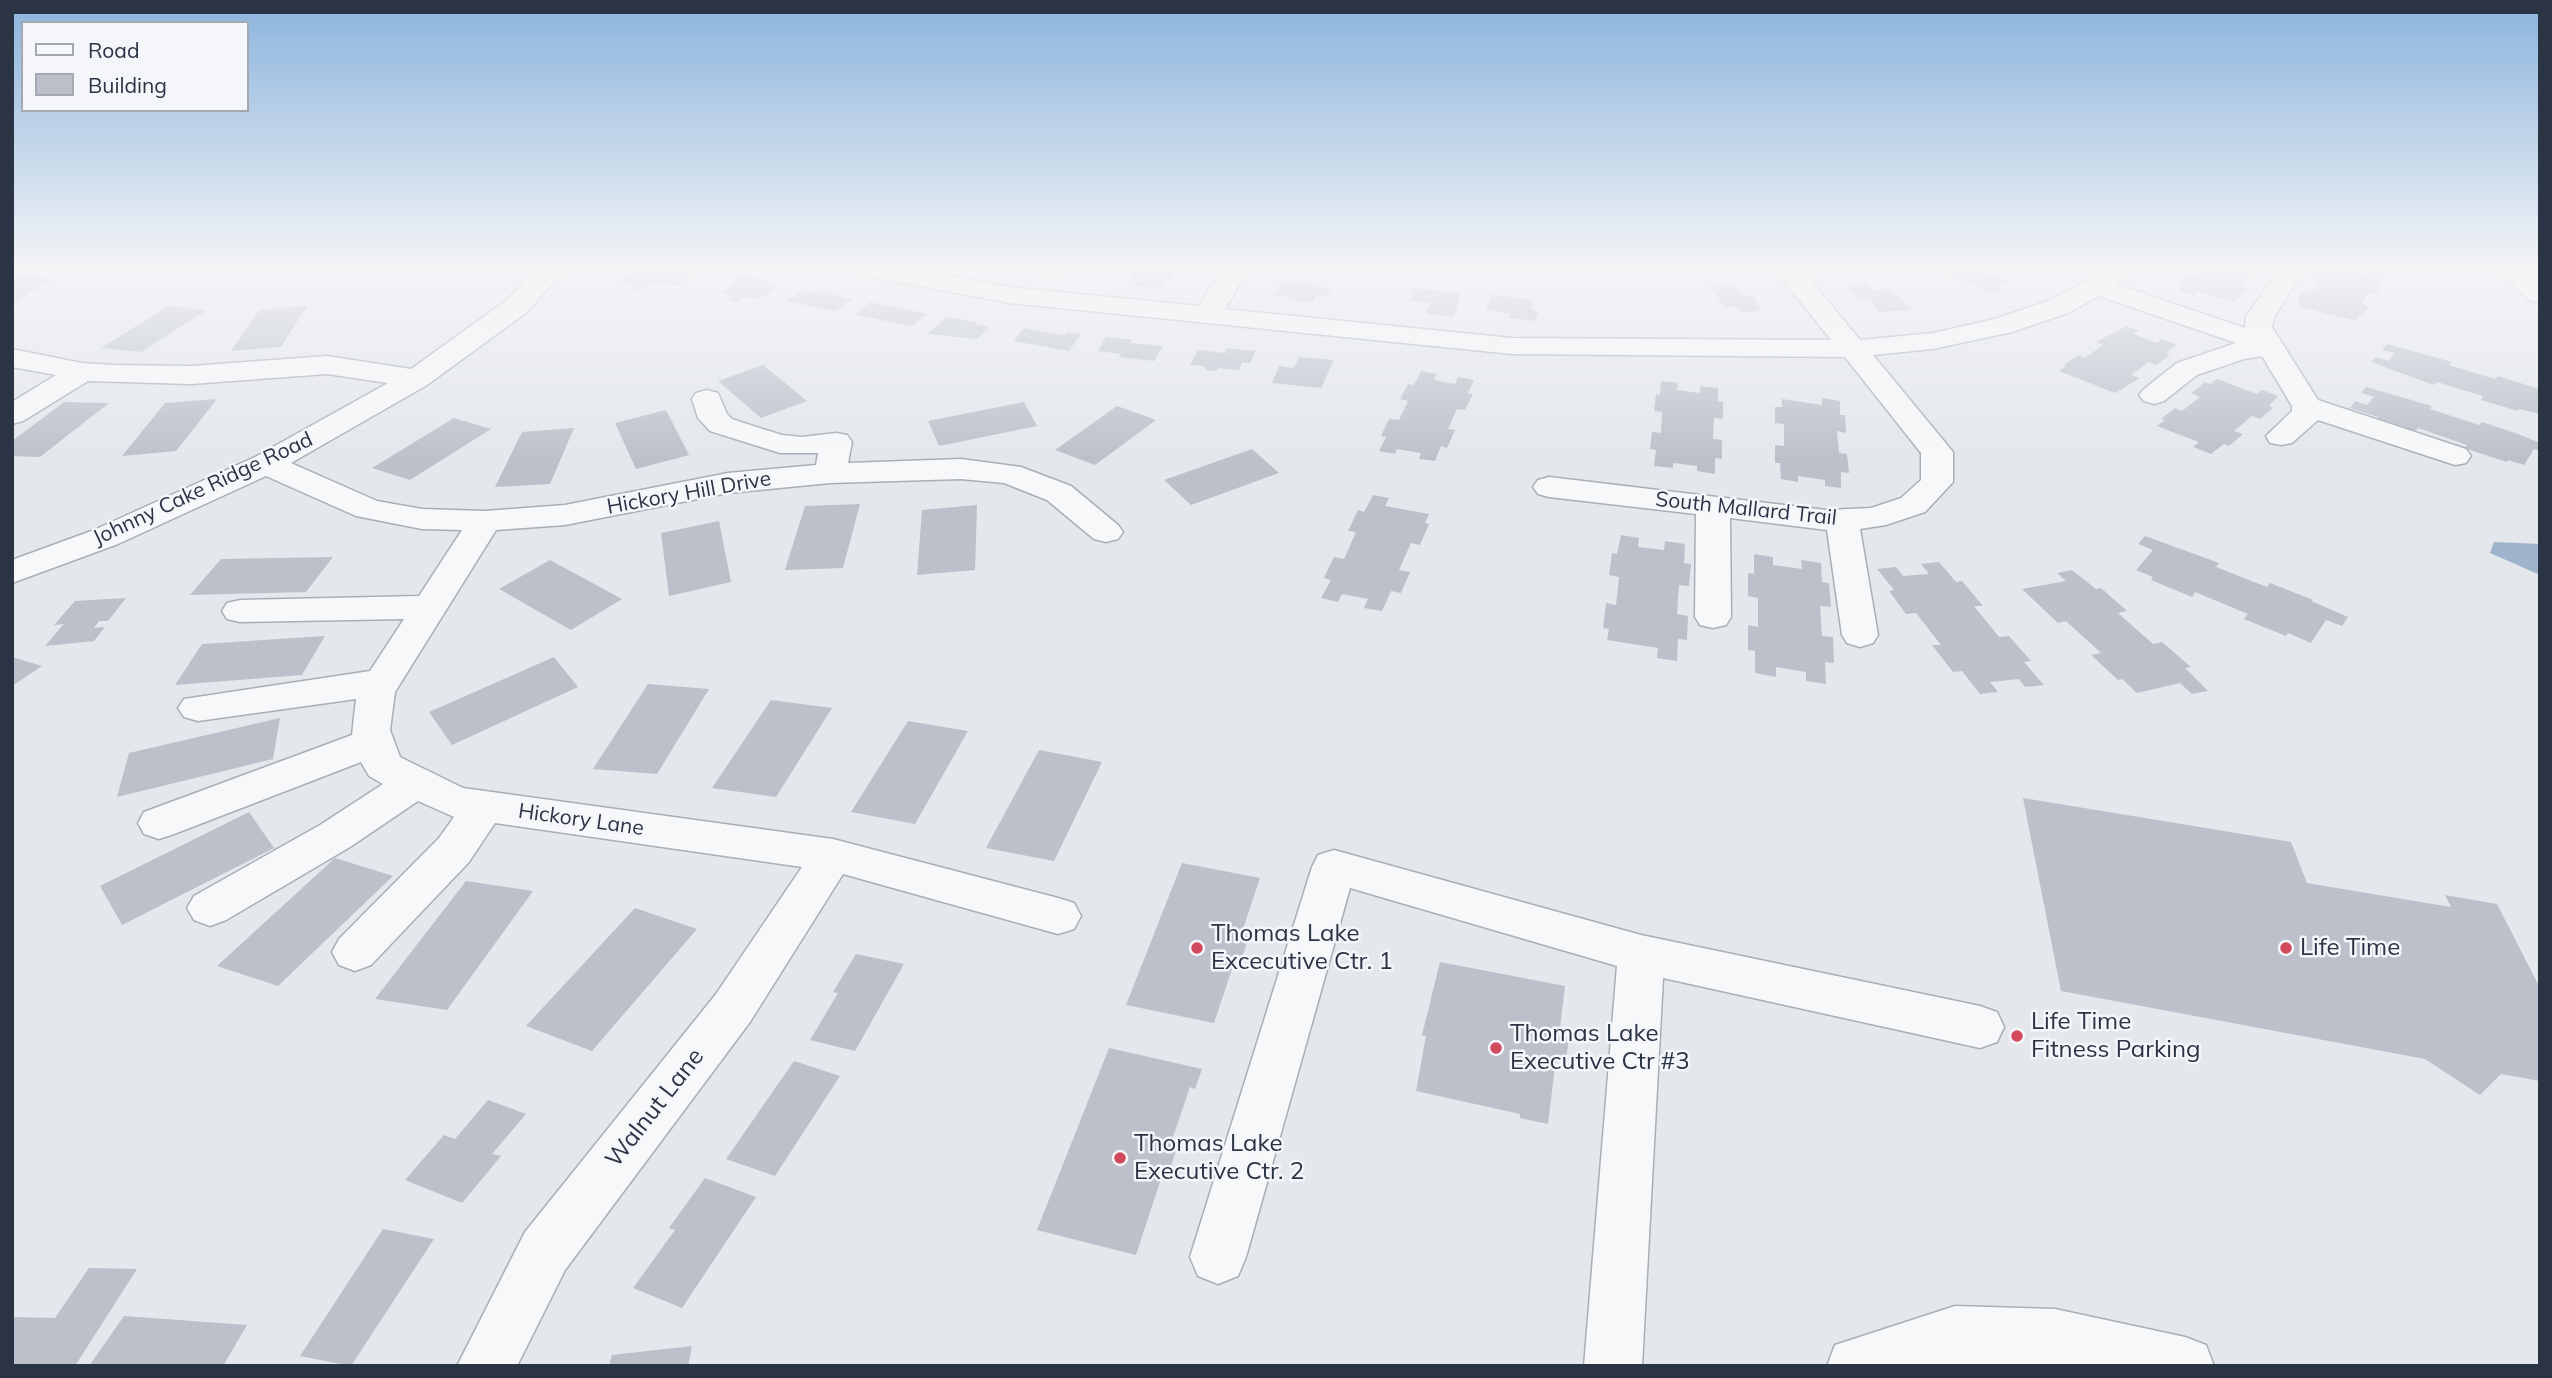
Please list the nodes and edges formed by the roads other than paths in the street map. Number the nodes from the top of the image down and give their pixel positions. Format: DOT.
graph roads {
  1 [pos="482,331"];
  2 [pos="1363,331"];
  3 [pos="1838,331"];
  4 [pos="1978,331"];
  5 [pos="2228,331"];
  6 [pos="2262,331"];
  7 [pos="2271,346"];
  8 [pos="1852,349"];
  9 [pos="12,358"];
  10 [pos="82,372"];
  11 [pos="417,379"];
  12 [pos="2154,394"];
  13 [pos="707,399"];
  14 [pos="2307,406"];
  15 [pos="12,415"];
  16 [pos="2281,436"];
  17 [pos="2455,456"];
  18 [pos="265,464"];
  19 [pos="830,473"];
  20 [pos="1549,487"];
  21 [pos="1713,507"];
  22 [pos="1842,520"];
  23 [pos="485,521"];
  24 [pos="1106,532"];
  25 [pos="12,572"];
  26 [pos="430,607"];
  27 [pos="240,611"];
  28 [pos="1713,617"];
  29 [pos="1860,635"];
  30 [pos="383,682"];
  31 [pos="198,708"];
  32 [pos="374,741"];
  33 [pos="415,783"];
  34 [pos="484,806"];
  35 [pos="159,823"];
  36 [pos="833,855"];
  37 [pos="210,908"];
  38 [pos="1058,916"];
  39 [pos="355,952"];
  40 [pos="1641,954"];
  41 [pos="1980,1027"];
  42 [pos="1218,1257"];
  43 [pos="2159,1363"];
  44 [pos="486,1366"];
  45 [pos="1613,1366"];
  46 [pos="1856,1366"];
  1 -- 11 [label="street, Johnny Cake Ridge Road"];
  2 -- 8 [label="street"];
  3 -- 8 [label="street, South Mallard Trail"];
  4 -- 8 [label="street"];
  5 -- 7 [label="street"];
  6 -- 7 [label="street"];
  7 -- 12 [label="street"];
  7 -- 14 [label="street"];
  8 -- 22 [label="street, South Mallard Trail"];
  9 -- 10 [label="street"];
  10 -- 11 [label="street"];
  10 -- 15 [label="street"];
  11 -- 18 [label="street, Johnny Cake Ridge Road"];
  13 -- 19 [label="street"];
  14 -- 16 [label="street"];
  14 -- 17 [label="street"];
  18 -- 23 [label="street, Hickory Hill Drive"];
  18 -- 25 [label="street, Johnny Cake Ridge Road"];
  19 -- 23 [label="street, Hickory Hill Drive"];
  19 -- 24 [label="street, Hickory Hill Drive"];
  20 -- 21 [label="street, South Mallard Trail"];
  21 -- 22 [label="street, South Mallard Trail"];
  21 -- 28 [label="street"];
  22 -- 29 [label="street"];
  23 -- 26 [label="street, Hickory Lane"];
  26 -- 27 [label="street"];
  26 -- 30 [label="street, Hickory Lane"];
  30 -- 31 [label="street"];
  30 -- 32 [label="street, Hickory Lane"];
  32 -- 33 [label="street, Hickory Lane"];
  32 -- 35 [label="street"];
  33 -- 34 [label="street, Hickory Lane"];
  33 -- 37 [label="street"];
  34 -- 36 [label="street, Hickory Lane"];
  34 -- 39 [label="street"];
  36 -- 38 [label="street, Hickory Lane"];
  36 -- 44 [label="street, Walnut Lane"];
  40 -- 41 [label="street"];
  40 -- 42 [label="street"];
  40 -- 45 [label="street"];
  43 -- 46 [label="street"];
}
